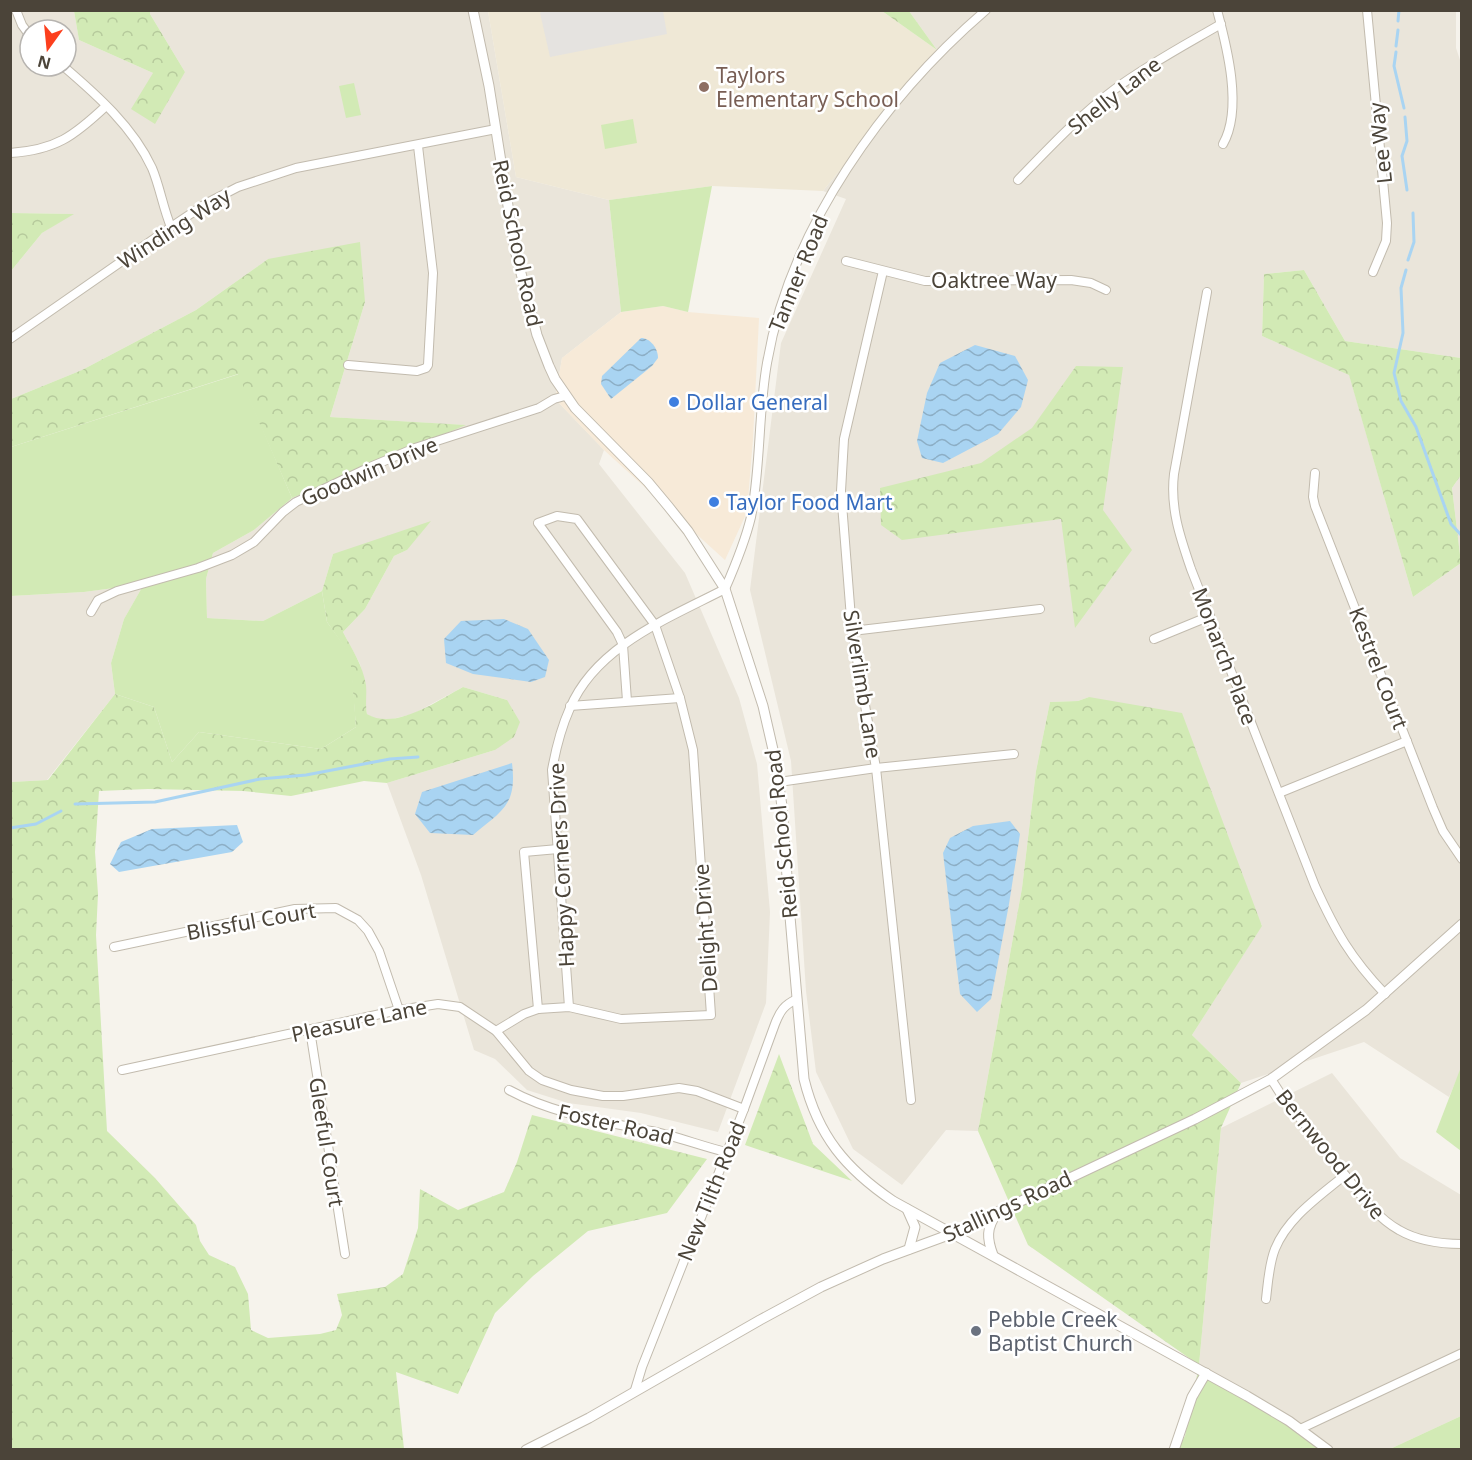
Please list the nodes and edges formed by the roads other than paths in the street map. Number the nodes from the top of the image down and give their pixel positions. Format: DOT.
graph roads {
  1 [pos="473,10"];
  2 [pos="986,10"];
  3 [pos="1217,10"];
  4 [pos="1366,10"];
  5 [pos="1221,24"];
  6 [pos="76,78"];
  7 [pos="106,106"];
  8 [pos="496,129"];
  9 [pos="1223,144"];
  10 [pos="417,146"];
  11 [pos="10,153"];
  12 [pos="1018,180"];
  13 [pos="171,226"];
  14 [pos="846,261"];
  15 [pos="883,271"];
  16 [pos="1373,272"];
  17 [pos="1106,290"];
  18 [pos="1207,292"];
  19 [pos="10,339"];
  20 [pos="348,365"];
  21 [pos="566,396"];
  22 [pos="1315,473"];
  23 [pos="725,590"];
  24 [pos="1040,609"];
  25 [pos="91,612"];
  26 [pos="1210,616"];
  27 [pos="655,626"];
  28 [pos="852,631"];
  29 [pos="1154,639"];
  30 [pos="623,645"];
  31 [pos="680,698"];
  32 [pos="627,701"];
  33 [pos="570,706"];
  34 [pos="1407,741"];
  35 [pos="1014,754"];
  36 [pos="876,768"];
  37 [pos="779,782"];
  38 [pos="1279,792"];
  39 [pos="558,849"];
  40 [pos="1461,859"];
  41 [pos="1461,924"];
  42 [pos="114,947"];
  43 [pos="1385,994"];
  44 [pos="797,999"];
  45 [pos="569,1007"];
  46 [pos="538,1009"];
  47 [pos="399,1010"];
  48 [pos="310,1030"];
  49 [pos="496,1031"];
  50 [pos="122,1070"];
  51 [pos="1271,1079"];
  52 [pos="509,1090"];
  53 [pos="911,1100"];
  54 [pos="744,1109"];
  55 [pos="726,1152"];
  56 [pos="1345,1174"];
  57 [pos="907,1209"];
  58 [pos="998,1211"];
  59 [pos="951,1234"];
  60 [pos="1461,1244"];
  61 [pos="909,1249"];
  62 [pos="345,1254"];
  63 [pos="993,1255"];
  64 [pos="1266,1299"];
  65 [pos="1461,1353"];
  66 [pos="1206,1373"];
  67 [pos="635,1390"];
  68 [pos="1300,1429"];
  69 [pos="526,1449"];
  70 [pos="1174,1449"];
  71 [pos="1328,1449"];
  1 -- 8 [label="street, Reid School Road"];
  2 -- 23 [label="street, Tanner Road"];
  3 -- 5 [label="street"];
  4 -- 16 [label="street, Lee Way"];
  5 -- 9 [label="street"];
  5 -- 12 [label="street, Shelly Lane"];
  6 -- 7 [label="street"];
  7 -- 11 [label="street"];
  7 -- 13 [label="street"];
  8 -- 10 [label="street, Winding Way"];
  8 -- 21 [label="street, Reid School Road"];
  10 -- 13 [label="street, Winding Way"];
  10 -- 20 [label="street"];
  13 -- 19 [label="street, Winding Way"];
  14 -- 15 [label="street, Oaktree Way"];
  15 -- 17 [label="street, Oaktree Way"];
  15 -- 28 [label="street, Silverlimb Lane"];
  18 -- 26 [label="street, Monarch Place"];
  21 -- 23 [label="street, Reid School Road"];
  21 -- 25 [label="street, Goodwin Drive"];
  22 -- 34 [label="street, Kestrel Court"];
  23 -- 27 [label="street, Happy Corners Drive"];
  23 -- 37 [label="street, Reid School Road"];
  24 -- 28 [label="street"];
  26 -- 29 [label="street"];
  26 -- 38 [label="street, Monarch Place"];
  27 -- 30 [label="street, Happy Corners Drive"];
  27 -- 30 [label="street, Delight Drive"];
  27 -- 31 [label="street, Delight Drive"];
  28 -- 36 [label="street, Silverlimb Lane"];
  30 -- 32 [label="street"];
  30 -- 33 [label="street, Happy Corners Drive"];
  31 -- 32 [label="street"];
  31 -- 45 [label="street, Delight Drive"];
  32 -- 33 [label="street"];
  33 -- 39 [label="street, Happy Corners Drive"];
  34 -- 38 [label="street"];
  34 -- 40 [label="street, Kestrel Court"];
  35 -- 36 [label="street"];
  36 -- 37 [label="street"];
  36 -- 53 [label="street, Silverlimb Lane"];
  37 -- 44 [label="street, Reid School Road"];
  38 -- 43 [label="street, Monarch Place"];
  39 -- 45 [label="street, Happy Corners Drive"];
  39 -- 46 [label="street"];
  41 -- 43 [label="street, Stallings Road"];
  42 -- 47 [label="street, Blissful Court"];
  43 -- 51 [label="street, Stallings Road"];
  44 -- 54 [label="street, New Tilth Road"];
  44 -- 57 [label="street, Reid School Road"];
  45 -- 46 [label="street, Delight Drive"];
  46 -- 49 [label="street, Delight Drive"];
  47 -- 48 [label="street, Pleasure Lane"];
  47 -- 49 [label="street, Pleasure Lane"];
  48 -- 50 [label="street, Pleasure Lane"];
  48 -- 62 [label="street, Gleeful Court"];
  49 -- 54 [label="street, Pleasure Lane"];
  51 -- 56 [label="street, Bernwood Drive"];
  51 -- 58 [label="street, Stallings Road"];
  52 -- 55 [label="street, Foster Road"];
  54 -- 55 [label="street, New Tilth Road"];
  55 -- 67 [label="street, New Tilth Road"];
  56 -- 60 [label="street, Bernwood Drive"];
  56 -- 64 [label="street"];
  57 -- 59 [label="street, Reid School Road"];
  57 -- 61 [label="street"];
  58 -- 59 [label="street, Stallings Road"];
  58 -- 63 [label="street"];
  59 -- 61 [label="street, Stallings Road"];
  59 -- 63 [label="street, Reid School Road"];
  61 -- 67 [label="street, Stallings Road"];
  63 -- 66 [label="street, Reid School Road"];
  65 -- 68 [label="street"];
  66 -- 68 [label="street, Reid School Road"];
  66 -- 70 [label="street"];
  67 -- 69 [label="street, Stallings Road"];
  68 -- 71 [label="street, Reid School Road"];
}
